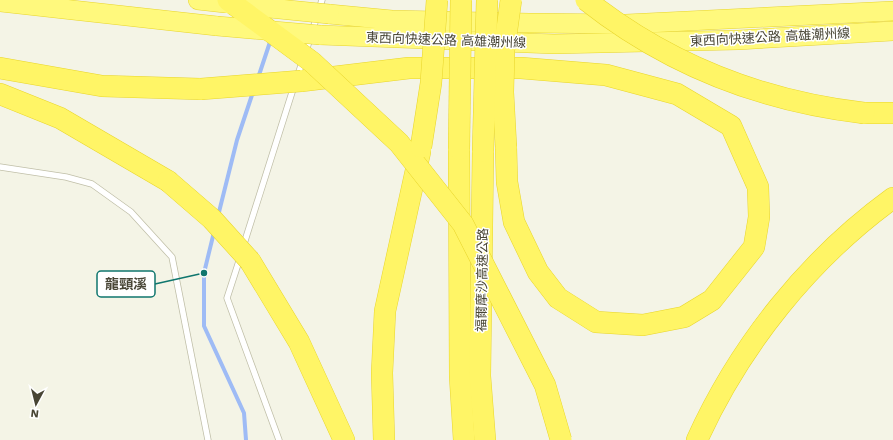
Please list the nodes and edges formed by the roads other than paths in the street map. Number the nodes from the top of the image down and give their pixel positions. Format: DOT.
graph roads {
  1 [pos="198,0"];
  2 [pos="437,0"];
  3 [pos="462,0"];
  4 [pos="487,0"];
  5 [pos="511,0"];
  6 [pos="586,0"];
  7 [pos="0,2"];
  8 [pos="226,2"];
  9 [pos="325,7"];
  10 [pos="893,11"];
  11 [pos="893,31"];
  12 [pos="0,68"];
  13 [pos="0,94"];
  14 [pos="893,113"];
  15 [pos="0,167"];
  16 [pos="893,198"];
  17 [pos="208,440"];
  18 [pos="280,440"];
  19 [pos="344,440"];
  20 [pos="384,440"];
  21 [pos="464,440"];
  22 [pos="485,440"];
  23 [pos="561,440"];
  24 [pos="697,440"];
  1 -- 8 [label="highway, 東西向快速公路 高雄潮州線"];
  2 -- 20 [label="highway, bridge"];
  3 -- 21 [label="highway, 福爾摩沙高速公路, bridge"];
  4 -- 22 [label="highway, 福爾摩沙高速公路, bridge"];
  5 -- 12 [label="highway, bridge"];
  6 -- 14 [label="highway, bridge"];
  7 -- 11 [label="highway, 東西向快速公路 高雄潮州線, bridge"];
  8 -- 9 [label="highway, 東西向快速公路 高雄潮州線, bridge"];
  8 -- 23 [label="highway, bridge"];
  9 -- 10 [label="highway, 東西向快速公路 高雄潮州線"];
  9 -- 18 [label="lane"];
  13 -- 19 [label="highway, bridge"];
  15 -- 17 [label="lane"];
  16 -- 24 [label="highway"];
}
